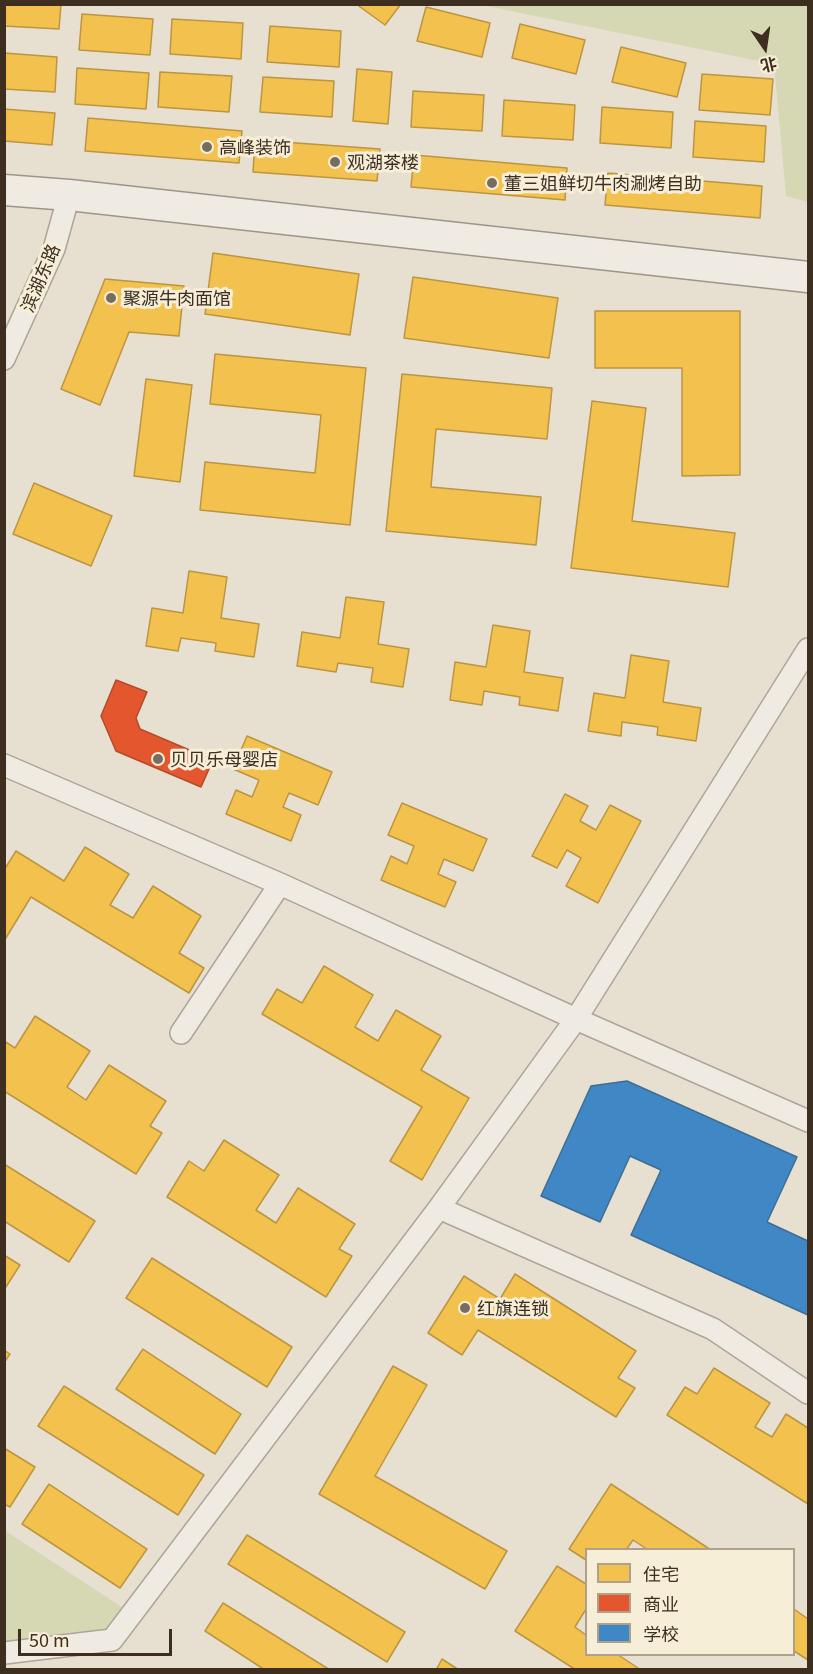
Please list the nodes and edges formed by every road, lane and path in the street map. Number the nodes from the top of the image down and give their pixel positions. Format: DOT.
graph roads {
  1 [pos="4,190"];
  2 [pos="69,195"];
  3 [pos="808,277"];
  4 [pos="4,359"];
  5 [pos="808,649"];
  6 [pos="4,765"];
  7 [pos="280,884"];
  8 [pos="576,1019"];
  9 [pos="181,1033"];
  10 [pos="808,1121"];
  11 [pos="440,1208"];
  12 [pos="808,1393"];
  13 [pos="4,1653"];
  1 -- 2 [label="street"];
  2 -- 3 [label="street"];
  2 -- 4 [label="street, 滨湖东路"];
  5 -- 8 [label="street"];
  6 -- 7 [label="street"];
  7 -- 8 [label="street"];
  7 -- 9 [label="street"];
  8 -- 10 [label="street"];
  8 -- 11 [label="street"];
  11 -- 12 [label="street"];
  11 -- 13 [label="street"];
}
